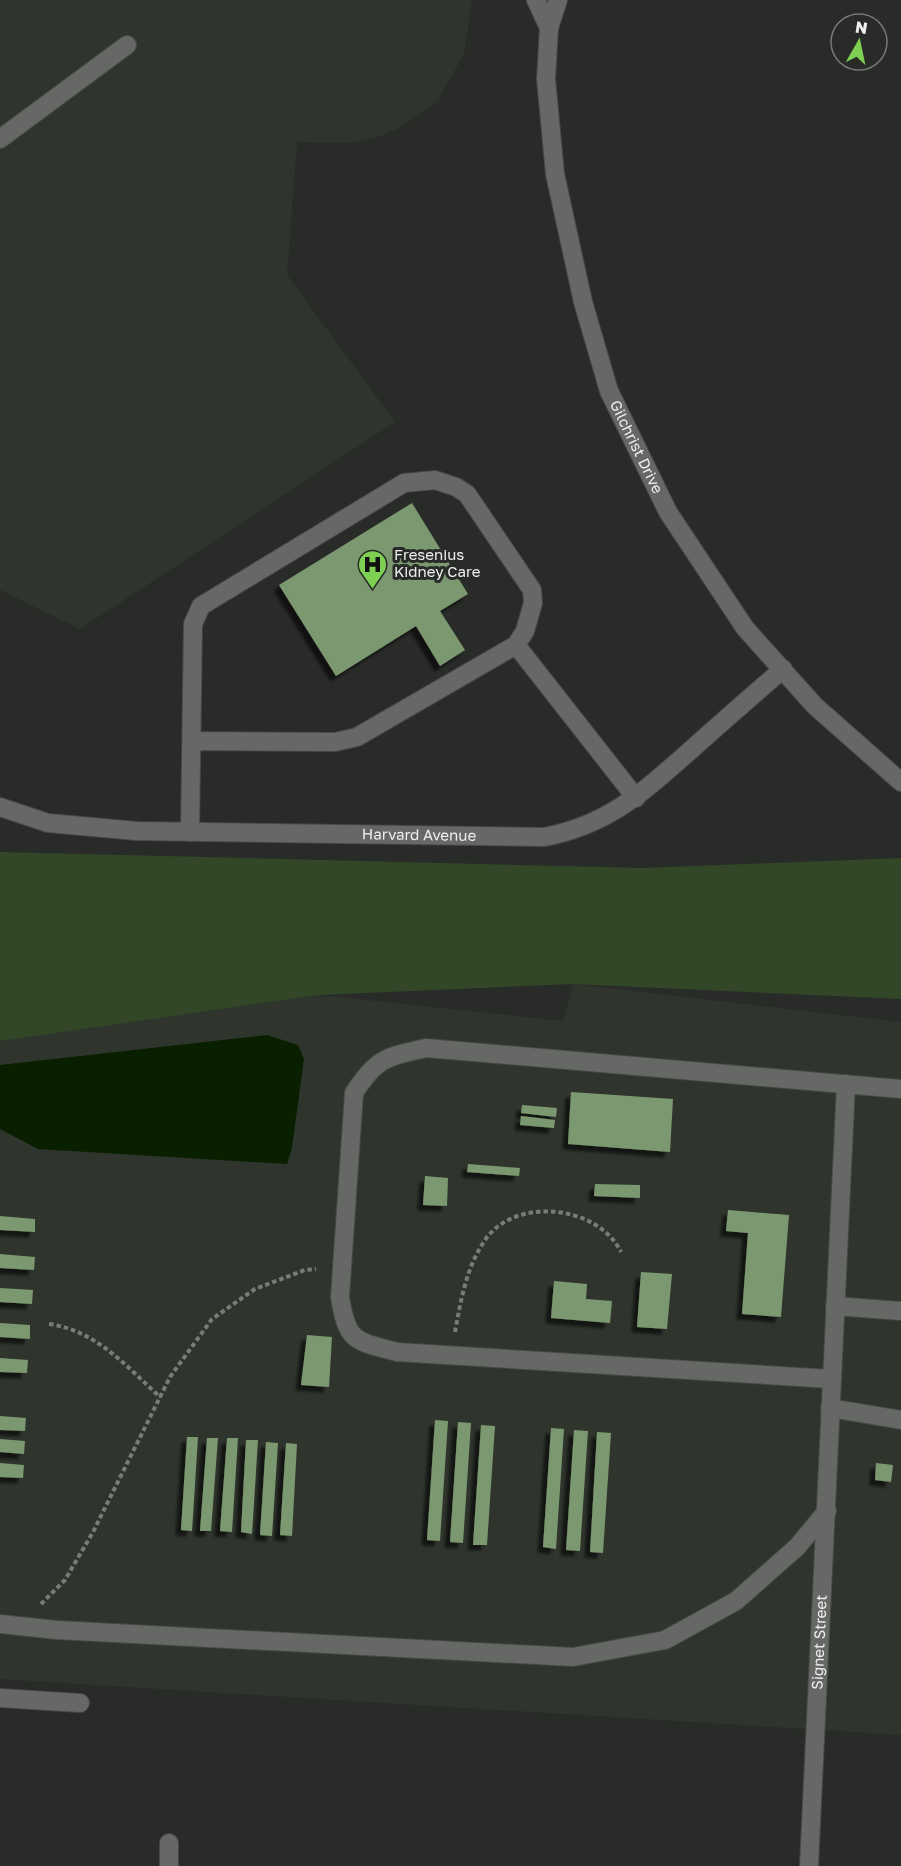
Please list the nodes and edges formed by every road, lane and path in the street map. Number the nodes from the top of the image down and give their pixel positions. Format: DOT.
graph roads {
  1 [pos="536,0"];
  2 [pos="558,0"];
  3 [pos="549,28"];
  4 [pos="128,45"];
  5 [pos="0,139"];
  6 [pos="516,645"];
  7 [pos="783,669"];
  8 [pos="192,741"];
  9 [pos="901,782"];
  10 [pos="636,798"];
  11 [pos="0,807"];
  12 [pos="190,832"];
  13 [pos="846,1084"];
  14 [pos="901,1089"];
  15 [pos="621,1252"];
  16 [pos="342,1268"];
  17 [pos="835,1306"];
  18 [pos="901,1311"];
  19 [pos="49,1324"];
  20 [pos="451,1356"];
  21 [pos="831,1379"];
  22 [pos="160,1397"];
  23 [pos="830,1414"];
  24 [pos="901,1420"];
  25 [pos="827,1511"];
  26 [pos="0,1624"];
  27 [pos="19,1626"];
  28 [pos="0,1698"];
  29 [pos="80,1703"];
  30 [pos="169,1843"];
  31 [pos="169,1866"];
  32 [pos="809,1866"];
  1 -- 3 [label="street, Gilchrist Drive"];
  2 -- 3 [label="street, Gilchrist Drive"];
  3 -- 7 [label="street, Gilchrist Drive"];
  4 -- 5 [label="street"];
  6 -- 8 [label="street"];
  6 -- 8 [label="street"];
  6 -- 10 [label="street"];
  7 -- 9 [label="street, Gilchrist Drive"];
  7 -- 10 [label="street, Harvard Avenue"];
  8 -- 12 [label="street"];
  10 -- 12 [label="street, Harvard Avenue"];
  11 -- 12 [label="street, Harvard Avenue"];
  13 -- 14 [label="street"];
  13 -- 16 [label="street"];
  13 -- 17 [label="street, Signet Street"];
  15 -- 20 [label="path"];
  16 -- 20 [label="street"];
  16 -- 22 [label="path"];
  17 -- 18 [label="street"];
  17 -- 21 [label="street, Signet Street"];
  19 -- 22 [label="path"];
  20 -- 21 [label="street"];
  21 -- 23 [label="street, Signet Street"];
  22 -- 27 [label="path"];
  23 -- 24 [label="street"];
  23 -- 25 [label="street, Signet Street"];
  25 -- 27 [label="street"];
  25 -- 32 [label="street, Signet Street"];
  26 -- 27 [label="street"];
  28 -- 29 [label="street"];
  30 -- 31 [label="street"];
}
